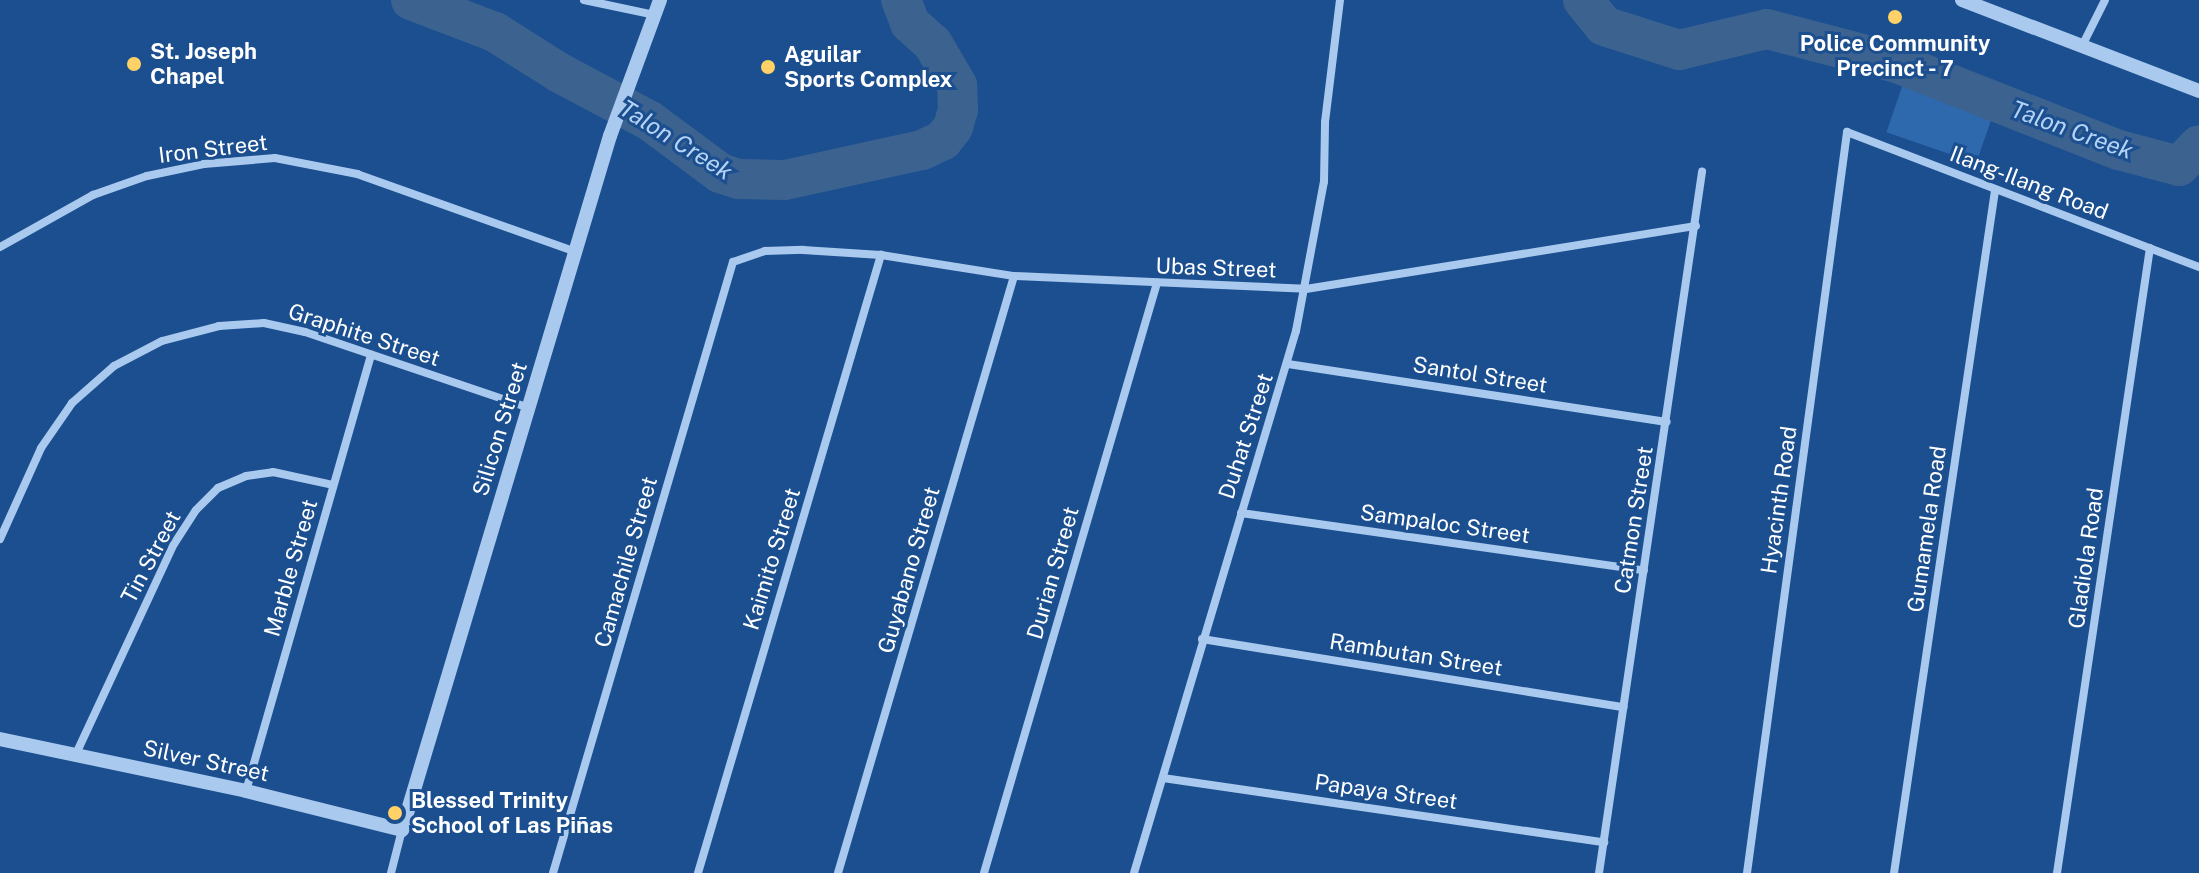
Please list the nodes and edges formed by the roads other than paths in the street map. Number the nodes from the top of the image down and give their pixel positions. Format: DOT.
graph roads {
  1 [pos="584,0"];
  2 [pos="660,0"];
  3 [pos="1340,0"];
  4 [pos="2105,0"];
  5 [pos="1968,1"];
  6 [pos="655,15"];
  7 [pos="2082,46"];
  8 [pos="2192,88"];
  9 [pos="1847,132"];
  10 [pos="1702,172"];
  11 [pos="1995,191"];
  12 [pos="1696,226"];
  13 [pos="0,247"];
  14 [pos="2150,248"];
  15 [pos="576,252"];
  16 [pos="881,255"];
  17 [pos="733,262"];
  18 [pos="2199,267"];
  19 [pos="1014,276"];
  20 [pos="1157,283"];
  21 [pos="1306,289"];
  22 [pos="371,355"];
  23 [pos="1288,364"];
  24 [pos="529,408"];
  25 [pos="1667,422"];
  26 [pos="333,485"];
  27 [pos="1241,513"];
  28 [pos="0,539"];
  29 [pos="1644,570"];
  30 [pos="1202,639"];
  31 [pos="1624,707"];
  32 [pos="0,739"];
  33 [pos="75,757"];
  34 [pos="1163,778"];
  35 [pos="246,791"];
  36 [pos="402,830"];
  37 [pos="1604,842"];
  38 [pos="391,873"];
  39 [pos="553,873"];
  40 [pos="698,873"];
  41 [pos="838,873"];
  42 [pos="984,873"];
  43 [pos="1134,873"];
  44 [pos="1599,873"];
  45 [pos="1747,873"];
  46 [pos="1894,873"];
  47 [pos="2057,873"];
  1 -- 6 [label="street"];
  2 -- 6 [label="street, Silicon Street"];
  3 -- 21 [label="street, Duhat Street"];
  4 -- 7 [label="street"];
  5 -- 7 [label="street"];
  6 -- 15 [label="street, Silicon Street"];
  7 -- 8 [label="street"];
  9 -- 11 [label="street, Ilang-Ilang Road"];
  9 -- 45 [label="street, Hyacinth Road"];
  10 -- 12 [label="street, Catmon Street"];
  11 -- 14 [label="street, Ilang-Ilang Road"];
  11 -- 46 [label="street, Gumamela Road"];
  12 -- 21 [label="street, Ubas Street"];
  12 -- 25 [label="street, Catmon Street"];
  13 -- 15 [label="street, Iron Street"];
  14 -- 18 [label="street, Ilang-Ilang Road"];
  14 -- 47 [label="street, Gladiola Road"];
  15 -- 24 [label="street, Silicon Street"];
  16 -- 17 [label="street, Ubas Street"];
  16 -- 19 [label="street, Ubas Street"];
  16 -- 40 [label="street, Kaimito Street"];
  17 -- 39 [label="street, Camachile Street"];
  19 -- 20 [label="street, Ubas Street"];
  19 -- 41 [label="street, Guyabano Street"];
  20 -- 21 [label="street, Ubas Street"];
  20 -- 42 [label="street, Durian Street"];
  21 -- 23 [label="street, Duhat Street"];
  22 -- 24 [label="street, Graphite Street"];
  22 -- 26 [label="street, Marble Street"];
  22 -- 28 [label="street, Graphite Street"];
  23 -- 25 [label="street, Santol Street"];
  23 -- 27 [label="street, Duhat Street"];
  24 -- 36 [label="street, Silicon Street"];
  25 -- 29 [label="street, Catmon Street"];
  26 -- 33 [label="street, Tin Street"];
  26 -- 35 [label="street, Marble Street"];
  27 -- 29 [label="street, Sampaloc Street"];
  27 -- 30 [label="street, Duhat Street"];
  29 -- 31 [label="street, Catmon Street"];
  30 -- 31 [label="street, Rambutan Street"];
  30 -- 34 [label="street, Duhat Street"];
  31 -- 37 [label="street, Catmon Street"];
  32 -- 33 [label="street, Silver Street"];
  33 -- 35 [label="street, Silver Street"];
  34 -- 37 [label="street, Papaya Street"];
  34 -- 43 [label="street, Duhat Street"];
  35 -- 36 [label="street, Silver Street"];
  36 -- 38 [label="street, Silicon Street"];
  37 -- 44 [label="street, Catmon Street"];
}
